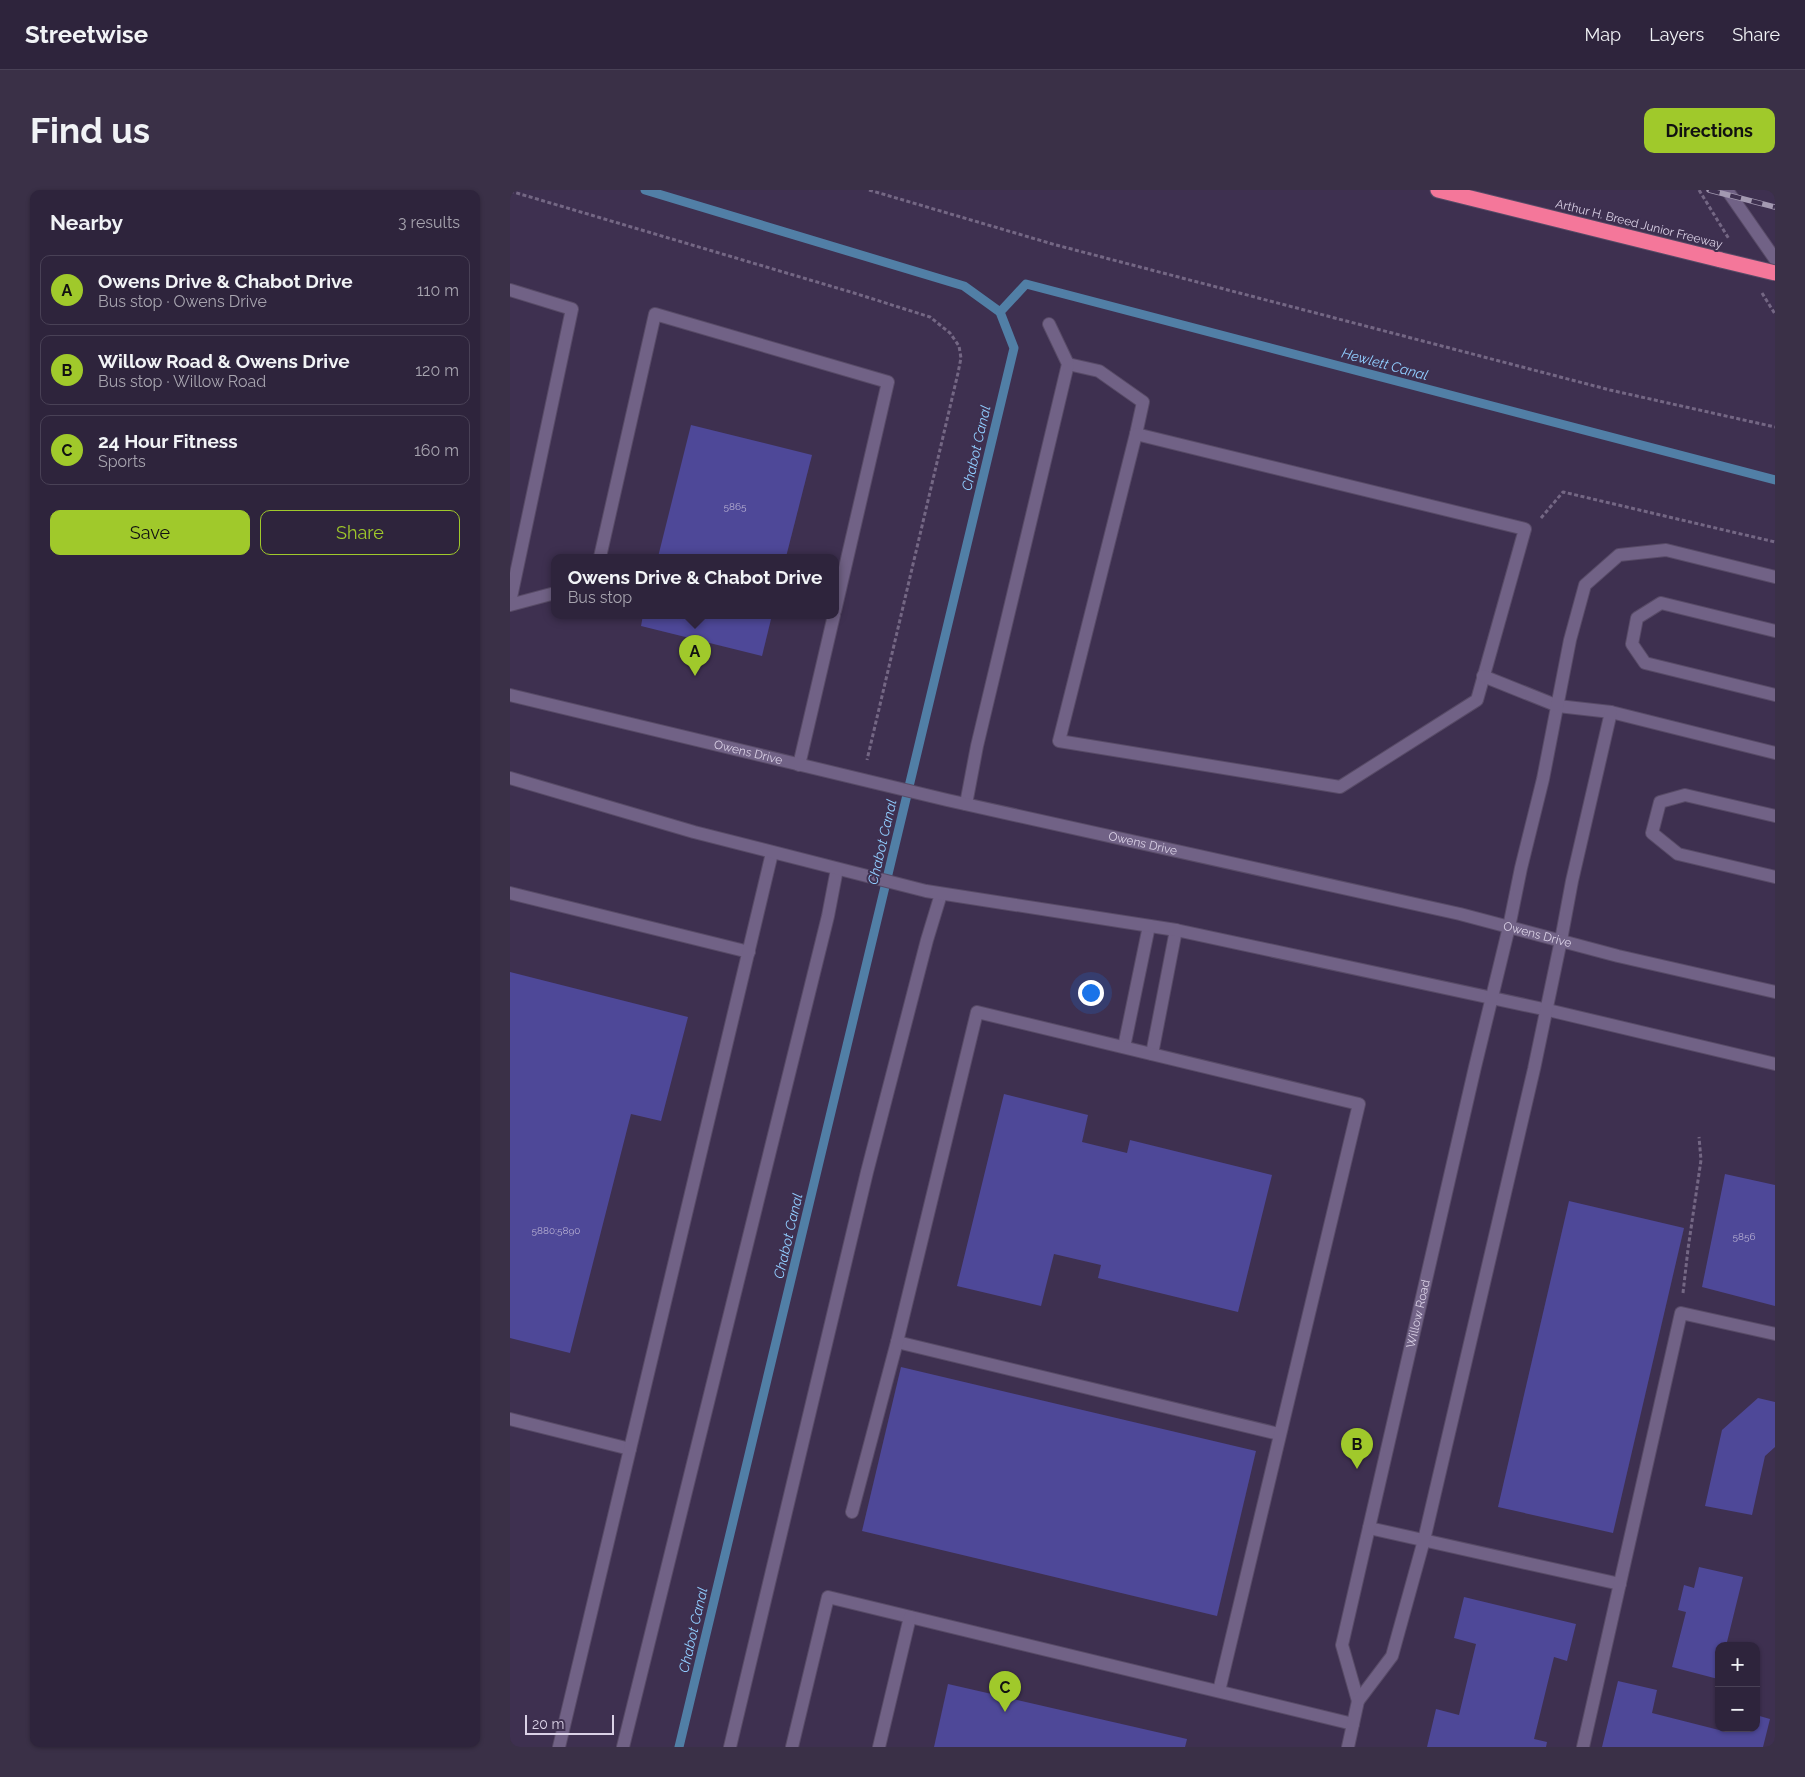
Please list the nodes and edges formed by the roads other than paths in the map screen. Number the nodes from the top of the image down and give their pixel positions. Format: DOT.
graph roads {
  1 [pos="1438,190"];
  2 [pos="1727,190"];
  3 [pos="1775,258"];
  4 [pos="1775,273"];
  5 [pos="510,290"];
  6 [pos="1049,324"];
  7 [pos="1068,364"];
  8 [pos="1136,434"];
  9 [pos="601,554"];
  10 [pos="1775,577"];
  11 [pos="551,594"];
  12 [pos="839,594"];
  13 [pos="510,603"];
  14 [pos="833,619"];
  15 [pos="1775,631"];
  16 [pos="1483,676"];
  17 [pos="510,695"];
  18 [pos="1775,695"];
  19 [pos="1558,706"];
  20 [pos="1611,712"];
  21 [pos="1775,753"];
  22 [pos="800,765"];
  23 [pos="510,778"];
  24 [pos="966,804"];
  25 [pos="1775,816"];
  26 [pos="772,852"];
  27 [pos="842,870"];
  28 [pos="1775,877"];
  29 [pos="510,893"];
  30 [pos="941,894"];
  31 [pos="1149,926"];
  32 [pos="1509,927"];
  33 [pos="1176,930"];
  34 [pos="1561,940"];
  35 [pos="749,952"];
  36 [pos="1775,992"];
  37 [pos="1492,998"];
  38 [pos="1548,1010"];
  39 [pos="1124,1047"];
  40 [pos="1152,1054"];
  41 [pos="1775,1064"];
  42 [pos="1775,1334"];
  43 [pos="897,1342"];
  44 [pos="510,1420"];
  45 [pos="1279,1434"];
  46 [pos="630,1449"];
  47 [pos="852,1512"];
  48 [pos="1369,1528"];
  49 [pos="1424,1540"];
  50 [pos="1620,1584"];
  51 [pos="910,1617"];
  52 [pos="1218,1691"];
  53 [pos="1358,1701"];
  54 [pos="1353,1724"];
  55 [pos="559,1747"];
  56 [pos="623,1747"];
  57 [pos="730,1747"];
  58 [pos="792,1747"];
  59 [pos="879,1747"];
  60 [pos="1348,1747"];
  61 [pos="1583,1747"];
  1 -- 4 [label="highway, Arthur H. Breed Junior Freeway, bridge"];
  2 -- 3 [label="street"];
  5 -- 13 [label="street"];
  6 -- 7 [label="street"];
  7 -- 8 [label="street"];
  7 -- 24 [label="street"];
  8 -- 16 [label="street"];
  8 -- 16 [label="street"];
  9 -- 12 [label="street"];
  10 -- 19 [label="street, Willow Road"];
  11 -- 13 [label="street"];
  14 -- 22 [label="street"];
  15 -- 18 [label="street"];
  16 -- 19 [label="street"];
  17 -- 22 [label="street, Owens Drive"];
  19 -- 20 [label="street"];
  19 -- 32 [label="street, Willow Road"];
  20 -- 21 [label="street"];
  20 -- 34 [label="street, Willow Road"];
  22 -- 24 [label="street, Owens Drive"];
  23 -- 26 [label="street"];
  24 -- 32 [label="street, Owens Drive"];
  25 -- 28 [label="street"];
  26 -- 27 [label="street"];
  26 -- 35 [label="street"];
  27 -- 30 [label="street"];
  27 -- 56 [label="street"];
  29 -- 35 [label="street"];
  30 -- 31 [label="street"];
  30 -- 57 [label="street"];
  31 -- 33 [label="street"];
  31 -- 39 [label="street"];
  32 -- 34 [label="street, Owens Drive"];
  32 -- 37 [label="street, Willow Road"];
  33 -- 37 [label="street"];
  33 -- 40 [label="street"];
  34 -- 36 [label="street, Owens Drive"];
  34 -- 38 [label="street, Willow Road"];
  35 -- 46 [label="street"];
  37 -- 38 [label="street"];
  37 -- 48 [label="street, Willow Road"];
  38 -- 41 [label="street"];
  38 -- 49 [label="street, Willow Road"];
  39 -- 40 [label="street"];
  39 -- 43 [label="street"];
  40 -- 45 [label="street"];
  42 -- 50 [label="street"];
  43 -- 45 [label="street"];
  43 -- 47 [label="street"];
  44 -- 46 [label="street"];
  45 -- 52 [label="street"];
  46 -- 55 [label="street"];
  48 -- 49 [label="street"];
  48 -- 53 [label="street, Willow Road"];
  49 -- 50 [label="street"];
  49 -- 53 [label="street, Willow Road"];
  50 -- 61 [label="street"];
  51 -- 52 [label="street"];
  51 -- 58 [label="street"];
  51 -- 59 [label="street"];
  52 -- 54 [label="street"];
  53 -- 54 [label="street, Willow Road"];
  54 -- 60 [label="street, Willow Road"];
}
